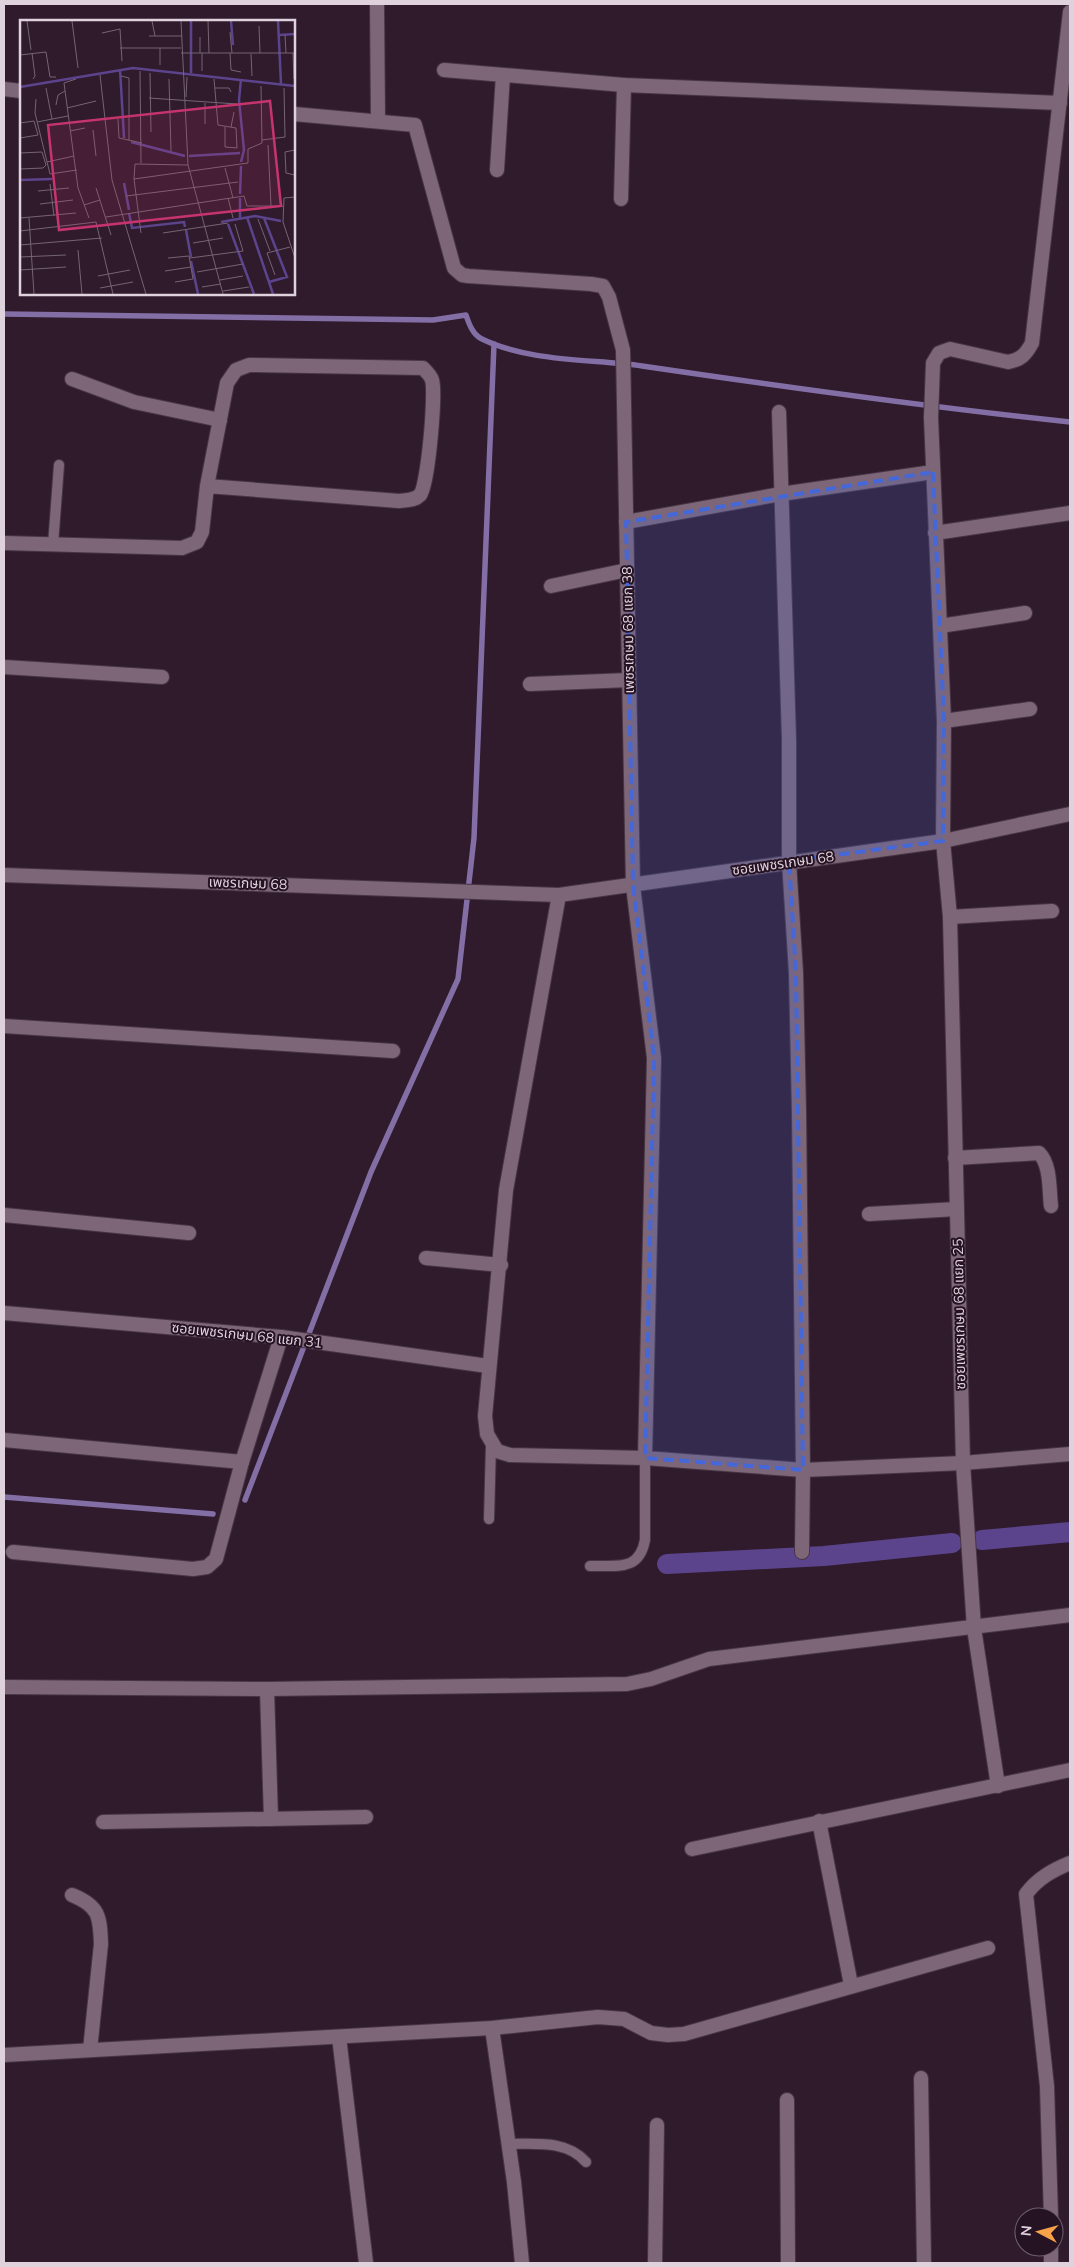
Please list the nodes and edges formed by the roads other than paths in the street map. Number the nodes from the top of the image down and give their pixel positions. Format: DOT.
graph roads {
  1 [pos="377,4"];
  2 [pos="1070,12"];
  3 [pos="444,70"];
  4 [pos="504,75"];
  5 [pos="624,85"];
  6 [pos="4,89"];
  7 [pos="20,91"];
  8 [pos="1060,103"];
  9 [pos="295,114"];
  10 [pos="378,121"];
  11 [pos="497,170"];
  12 [pos="621,198"];
  13 [pos="72,379"];
  14 [pos="779,412"];
  15 [pos="220,420"];
  16 [pos="59,466"];
  17 [pos="933,472"];
  18 [pos="207,486"];
  19 [pos="781,494"];
  20 [pos="1070,513"];
  21 [pos="626,522"];
  22 [pos="936,533"];
  23 [pos="4,543"];
  24 [pos="53,545"];
  25 [pos="627,570"];
  26 [pos="551,586"];
  27 [pos="1025,614"];
  28 [pos="940,626"];
  29 [pos="4,667"];
  30 [pos="162,678"];
  31 [pos="629,680"];
  32 [pos="530,684"];
  33 [pos="1030,709"];
  34 [pos="944,721"];
  35 [pos="1070,814"];
  36 [pos="942,841"];
  37 [pos="789,862"];
  38 [pos="4,875"];
  39 [pos="633,886"];
  40 [pos="493,892"];
  41 [pos="559,895"];
  42 [pos="1052,911"];
  43 [pos="950,917"];
  44 [pos="4,1026"];
  45 [pos="393,1051"];
  46 [pos="956,1158"];
  47 [pos="1050,1206"];
  48 [pos="957,1209"];
  49 [pos="869,1214"];
  50 [pos="4,1215"];
  51 [pos="189,1233"];
  52 [pos="426,1258"];
  53 [pos="500,1265"];
  54 [pos="4,1313"];
  55 [pos="281,1337"];
  56 [pos="488,1366"];
  57 [pos="4,1440"];
  58 [pos="491,1444"];
  59 [pos="1070,1454"];
  60 [pos="644,1458"];
  61 [pos="242,1462"];
  62 [pos="963,1463"];
  63 [pos="803,1470"];
  64 [pos="489,1519"];
  65 [pos="13,1552"];
  66 [pos="802,1552"];
  67 [pos="590,1566"];
  68 [pos="1070,1614"];
  69 [pos="974,1628"];
  70 [pos="4,1687"];
  71 [pos="267,1689"];
  72 [pos="1070,1770"];
  73 [pos="998,1786"];
  74 [pos="366,1818"];
  75 [pos="271,1819"];
  76 [pos="819,1821"];
  77 [pos="103,1822"];
  78 [pos="692,1849"];
  79 [pos="1070,1863"];
  80 [pos="72,1895"];
  81 [pos="988,1948"];
  82 [pos="852,1986"];
  83 [pos="492,2028"];
  84 [pos="340,2037"];
  85 [pos="90,2050"];
  86 [pos="4,2055"];
  87 [pos="921,2078"];
  88 [pos="788,2100"];
  89 [pos="657,2126"];
  90 [pos="509,2144"];
  91 [pos="586,2162"];
  92 [pos="1051,2207"];
  93 [pos="366,2263"];
  94 [pos="522,2263"];
  95 [pos="655,2263"];
  96 [pos="788,2263"];
  97 [pos="924,2263"];
  1 -- 10 [label="street"];
  2 -- 8 [label="street, ซอยเพชรเกษม 68 แยก 25"];
  3 -- 4 [label="street"];
  4 -- 5 [label="street"];
  4 -- 11 [label="street"];
  5 -- 8 [label="street"];
  5 -- 12 [label="street"];
  6 -- 7 [label="street"];
  8 -- 17 [label="street, ซอยเพชรเกษม 68 แยก 25"];
  9 -- 10 [label="street"];
  10 -- 21 [label="street, เพชรเกษม 68 แยก 38"];
  13 -- 15 [label="street"];
  14 -- 19 [label="street"];
  15 -- 18 [label="street"];
  15 -- 18 [label="street"];
  16 -- 24 [label="lane"];
  17 -- 19 [label="street"];
  17 -- 22 [label="street, ซอยเพชรเกษม 68 แยก 25"];
  18 -- 24 [label="street"];
  19 -- 21 [label="street"];
  19 -- 37 [label="street"];
  20 -- 22 [label="street"];
  21 -- 25 [label="street, เพชรเกษม 68 แยก 38"];
  22 -- 28 [label="street, ซอยเพชรเกษม 68 แยก 25"];
  23 -- 24 [label="street"];
  25 -- 26 [label="street"];
  25 -- 31 [label="street, เพชรเกษม 68 แยก 38"];
  27 -- 28 [label="street"];
  28 -- 34 [label="street, ซอยเพชรเกษม 68 แยก 25"];
  29 -- 30 [label="street"];
  31 -- 32 [label="street"];
  31 -- 39 [label="street, เพชรเกษม 68 แยก 38"];
  33 -- 34 [label="street"];
  34 -- 36 [label="street, ซอยเพชรเกษม 68 แยก 25"];
  35 -- 36 [label="street, ซอยเพชรเกษม 68"];
  36 -- 37 [label="street, ซอยเพชรเกษม 68"];
  36 -- 43 [label="street, ซอยเพชรเกษม 68 แยก 25"];
  37 -- 39 [label="street, ซอยเพชรเกษม 68"];
  37 -- 63 [label="street"];
  38 -- 40 [label="street, เพชรเกษม 68"];
  39 -- 41 [label="street, ซอยเพชรเกษม 68"];
  39 -- 60 [label="street, เพชรเกษม 68 แยก 38"];
  40 -- 41 [label="street, ซอยเพชรเกษม 68"];
  41 -- 53 [label="street"];
  42 -- 43 [label="street"];
  43 -- 46 [label="street, ซอยเพชรเกษม 68 แยก 25"];
  44 -- 45 [label="street"];
  46 -- 47 [label="street"];
  46 -- 48 [label="street, ซอยเพชรเกษม 68 แยก 25"];
  48 -- 49 [label="street"];
  48 -- 62 [label="street, ซอยเพชรเกษม 68 แยก 25"];
  50 -- 51 [label="street"];
  52 -- 53 [label="street"];
  53 -- 56 [label="street"];
  54 -- 55 [label="street, ซอยเพชรเกษม 68 แยก 31"];
  55 -- 56 [label="street, ซอยเพชรเกษม 68 แยก 31"];
  55 -- 61 [label="street"];
  56 -- 58 [label="street"];
  57 -- 61 [label="street"];
  58 -- 60 [label="street"];
  58 -- 64 [label="lane"];
  59 -- 62 [label="street"];
  60 -- 63 [label="street"];
  60 -- 67 [label="lane"];
  61 -- 65 [label="street"];
  62 -- 63 [label="street"];
  62 -- 69 [label="street, ซอยเพชรเกษม 68 แยก 25"];
  63 -- 66 [label="street"];
  68 -- 69 [label="street"];
  69 -- 71 [label="street"];
  69 -- 73 [label="street, ซอยเพชรเกษม 68 แยก 25"];
  70 -- 71 [label="street"];
  71 -- 75 [label="street"];
  72 -- 73 [label="street"];
  73 -- 76 [label="street"];
  74 -- 75 [label="street"];
  75 -- 77 [label="street"];
  76 -- 78 [label="street"];
  76 -- 82 [label="street"];
  79 -- 92 [label="street"];
  80 -- 85 [label="street"];
  81 -- 82 [label="street"];
  82 -- 83 [label="street"];
  83 -- 84 [label="street"];
  83 -- 90 [label="street"];
  84 -- 85 [label="street"];
  84 -- 93 [label="street"];
  85 -- 86 [label="street"];
  87 -- 97 [label="street"];
  88 -- 96 [label="street"];
  89 -- 95 [label="street"];
  90 -- 91 [label="lane"];
  90 -- 94 [label="street"];
}
